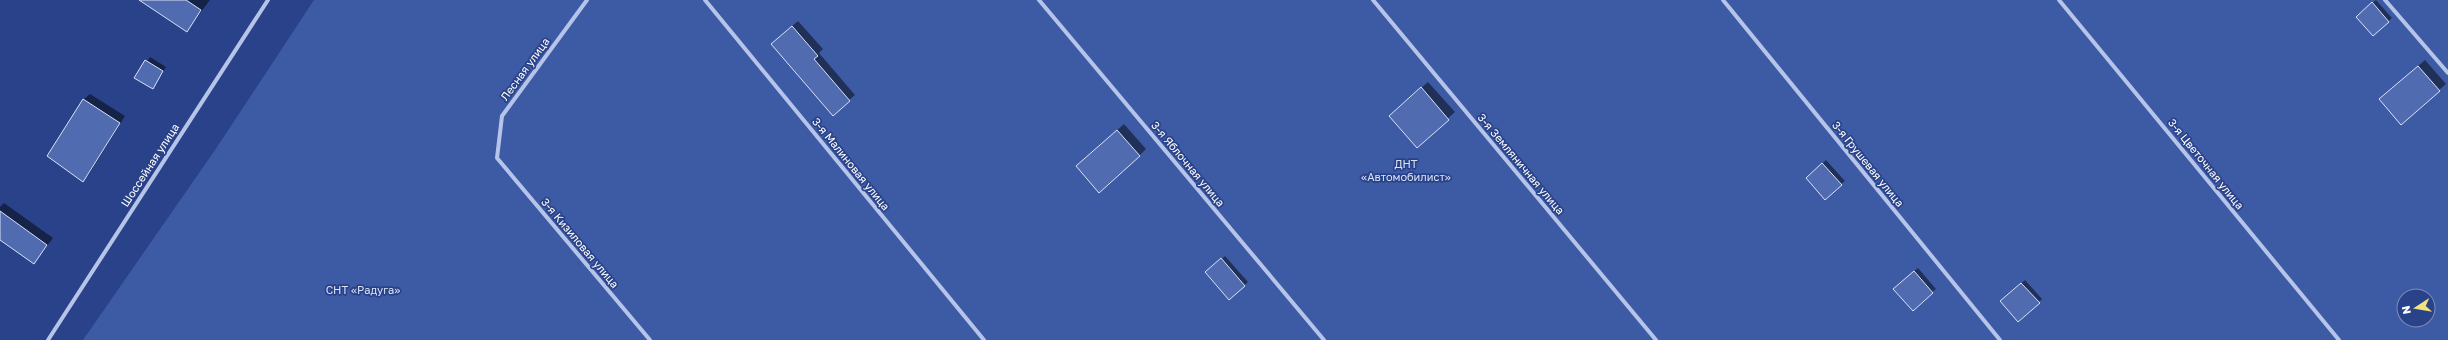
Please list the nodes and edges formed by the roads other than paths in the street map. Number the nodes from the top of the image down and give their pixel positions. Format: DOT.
graph roads {
  1 [pos="268,0"];
  2 [pos="587,0"];
  3 [pos="705,0"];
  4 [pos="1039,0"];
  5 [pos="1373,0"];
  6 [pos="1723,0"];
  7 [pos="2059,0"];
  8 [pos="2385,0"];
  9 [pos="2448,73"];
  10 [pos="497,158"];
  11 [pos="48,340"];
  12 [pos="650,340"];
  13 [pos="984,340"];
  14 [pos="1324,340"];
  15 [pos="1656,340"];
  16 [pos="2000,340"];
  17 [pos="2339,340"];
  1 -- 11 [label="street, Шоссейная улица"];
  2 -- 10 [label="street, Лесная улица"];
  3 -- 13 [label="street, 3-я Малиновая улица"];
  4 -- 14 [label="street, 3-я Яблочная улица"];
  5 -- 15 [label="street, 3-я Земляничная улица"];
  6 -- 16 [label="street, 3-я Грушевая улица"];
  7 -- 17 [label="street, 3-я Цветочная улица"];
  8 -- 9 [label="street"];
  10 -- 12 [label="street, 3-я Кизиловая улица"];
}
